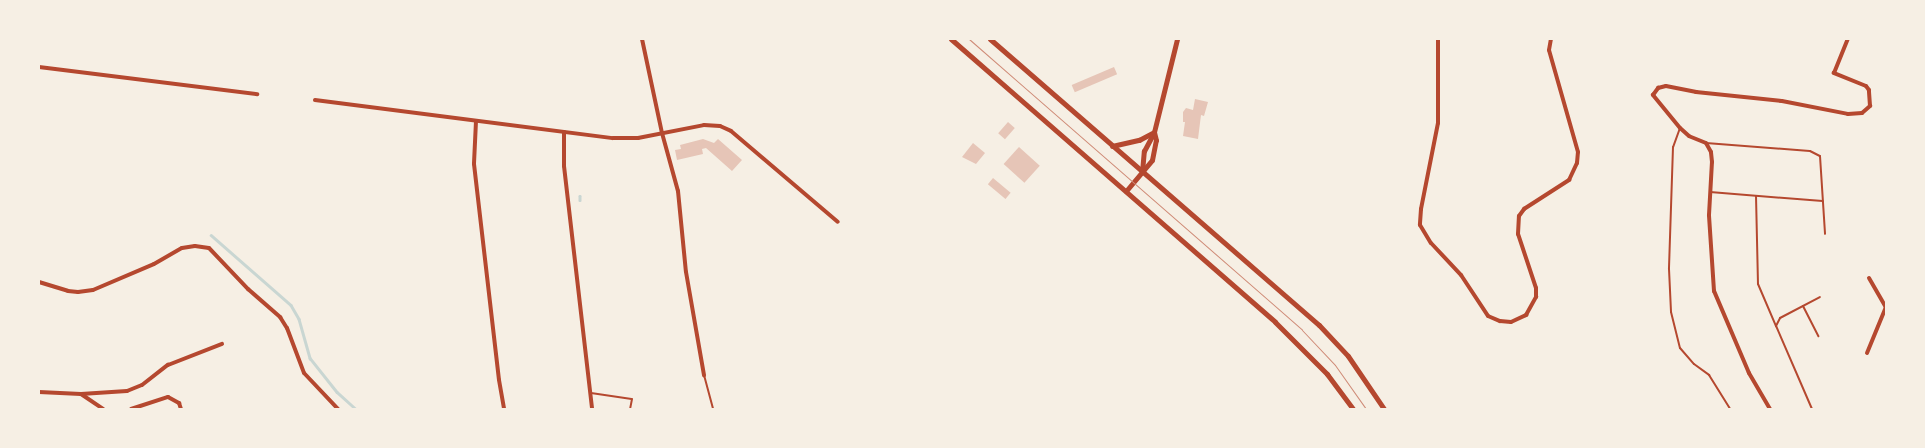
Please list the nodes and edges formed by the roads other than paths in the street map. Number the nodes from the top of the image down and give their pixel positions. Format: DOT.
graph roads {
  1 [pos="642,39"];
  2 [pos="951,39"];
  3 [pos="990,39"];
  4 [pos="1177,39"];
  5 [pos="1438,39"];
  6 [pos="1551,39"];
  7 [pos="1848,39"];
  8 [pos="39,67"];
  9 [pos="257,94"];
  10 [pos="315,100"];
  11 [pos="476,121"];
  12 [pos="1680,128"];
  13 [pos="564,132"];
  14 [pos="1154,132"];
  15 [pos="662,133"];
  16 [pos="1706,143"];
  17 [pos="1112,146"];
  18 [pos="1142,172"];
  19 [pos="1126,191"];
  20 [pos="1710,192"];
  21 [pos="1756,196"];
  22 [pos="1823,201"];
  23 [pos="838,222"];
  24 [pos="1825,234"];
  25 [pos="1869,278"];
  26 [pos="39,282"];
  27 [pos="1820,297"];
  28 [pos="1803,306"];
  29 [pos="1886,307"];
  30 [pos="1776,326"];
  31 [pos="1818,336"];
  32 [pos="222,344"];
  33 [pos="1867,353"];
  34 [pos="704,375"];
  35 [pos="39,392"];
  36 [pos="591,393"];
  37 [pos="80,394"];
  38 [pos="103,409"];
  39 [pos="131,409"];
  40 [pos="181,409"];
  41 [pos="338,409"];
  42 [pos="504,409"];
  43 [pos="592,409"];
  44 [pos="630,409"];
  45 [pos="713,409"];
  46 [pos="1353,409"];
  47 [pos="1384,409"];
  48 [pos="1730,409"];
  49 [pos="1770,409"];
  50 [pos="1812,409"];
  1 -- 15 [label="street"];
  2 -- 19 [label="main road"];
  3 -- 17 [label="main road"];
  4 -- 14 [label="main road"];
  5 -- 6 [label="street"];
  7 -- 12 [label="street"];
  8 -- 9 [label="street"];
  10 -- 11 [label="street"];
  11 -- 13 [label="street"];
  11 -- 42 [label="street"];
  12 -- 16 [label="street"];
  12 -- 48 [label="lane"];
  13 -- 15 [label="street"];
  13 -- 36 [label="street"];
  14 -- 17 [label="main road"];
  14 -- 18 [label="main road"];
  14 -- 18 [label="main road"];
  15 -- 23 [label="street"];
  15 -- 34 [label="street"];
  16 -- 20 [label="street"];
  16 -- 22 [label="lane"];
  17 -- 18 [label="main road"];
  18 -- 19 [label="main road"];
  18 -- 47 [label="main road"];
  19 -- 46 [label="main road"];
  20 -- 21 [label="lane"];
  20 -- 49 [label="street"];
  21 -- 22 [label="lane"];
  21 -- 30 [label="lane"];
  22 -- 24 [label="lane"];
  25 -- 29 [label="street"];
  26 -- 41 [label="street"];
  27 -- 28 [label="lane"];
  28 -- 30 [label="lane"];
  28 -- 31 [label="lane"];
  29 -- 33 [label="street"];
  30 -- 50 [label="lane"];
  32 -- 37 [label="street"];
  34 -- 45 [label="lane"];
  35 -- 37 [label="street"];
  36 -- 43 [label="street"];
  36 -- 44 [label="lane"];
  37 -- 38 [label="street"];
  39 -- 40 [label="street"];
}
